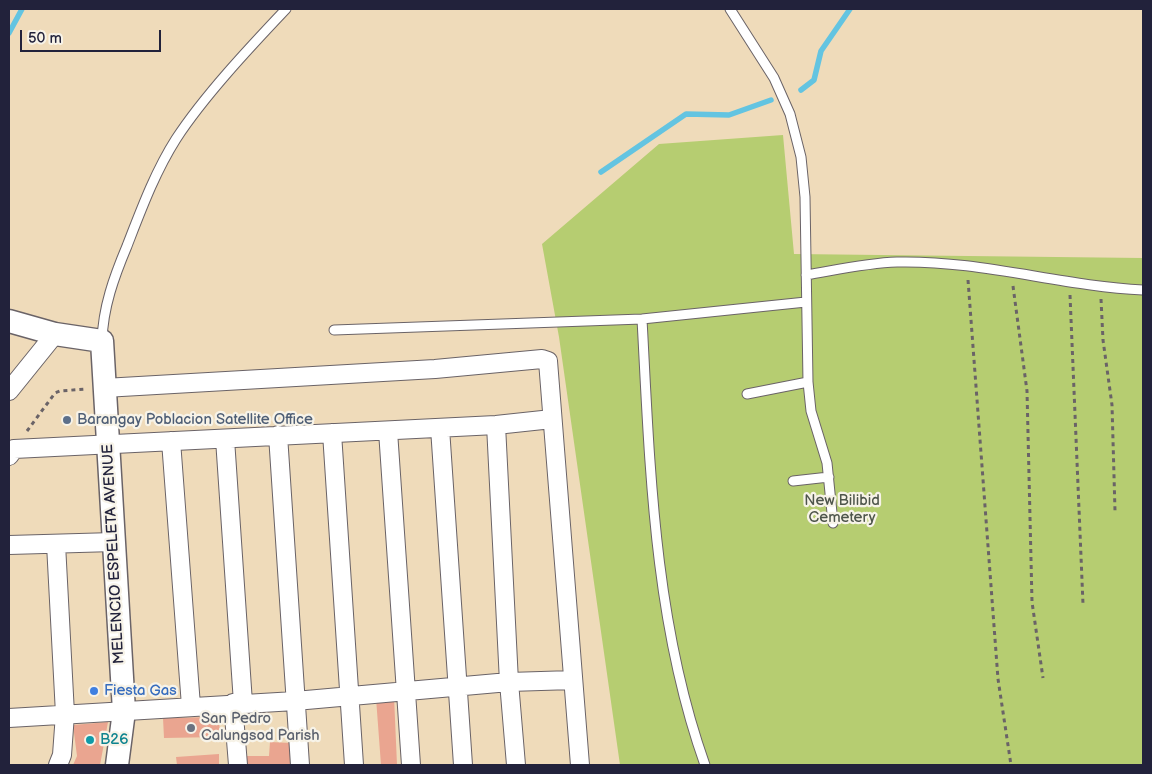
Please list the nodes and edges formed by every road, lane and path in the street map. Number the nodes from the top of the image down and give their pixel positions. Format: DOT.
graph roads {
  1 [pos="286,9"];
  2 [pos="730,9"];
  3 [pos="967,266"];
  4 [pos="1012,273"];
  5 [pos="806,275"];
  6 [pos="1069,282"];
  7 [pos="1100,286"];
  8 [pos="1143,290"];
  9 [pos="806,302"];
  10 [pos="642,319"];
  11 [pos="9,321"];
  12 [pos="334,330"];
  13 [pos="55,334"];
  14 [pos="102,341"];
  15 [pos="808,382"];
  16 [pos="104,388"];
  17 [pos="9,391"];
  18 [pos="747,394"];
  19 [pos="552,419"];
  20 [pos="496,425"];
  21 [pos="440,428"];
  22 [pos="388,431"];
  23 [pos="332,433"];
  24 [pos="278,434"];
  25 [pos="225,439"];
  26 [pos="172,441"];
  27 [pos="108,445"];
  28 [pos="11,452"];
  29 [pos="829,477"];
  30 [pos="793,481"];
  31 [pos="1116,511"];
  32 [pos="833,523"];
  33 [pos="114,542"];
  34 [pos="56,544"];
  35 [pos="9,545"];
  36 [pos="1083,604"];
  37 [pos="1043,678"];
  38 [pos="573,680"];
  39 [pos="509,682"];
  40 [pos="457,686"];
  41 [pos="406,691"];
  42 [pos="348,695"];
  43 [pos="295,701"];
  44 [pos="238,703"];
  45 [pos="191,706"];
  46 [pos="124,711"];
  47 [pos="64,714"];
  48 [pos="10,722"];
  49 [pos="58,765"];
  50 [pos="117,765"];
  51 [pos="238,765"];
  52 [pos="300,765"];
  53 [pos="354,765"];
  54 [pos="411,765"];
  55 [pos="463,765"];
  56 [pos="516,765"];
  57 [pos="580,765"];
  58 [pos="705,765"];
  59 [pos="1011,765"];
  1 -- 14 [label="lane"];
  2 -- 5 [label="lane"];
  3 -- 4 [label="lane"];
  3 -- 5 [label="lane"];
  3 -- 59 [label="path"];
  4 -- 6 [label="lane"];
  4 -- 37 [label="path"];
  5 -- 9 [label="lane"];
  6 -- 7 [label="lane"];
  6 -- 36 [label="path"];
  7 -- 8 [label="lane"];
  7 -- 31 [label="path"];
  9 -- 10 [label="lane"];
  9 -- 15 [label="lane"];
  10 -- 12 [label="lane"];
  10 -- 58 [label="lane"];
  11 -- 13 [label="street"];
  13 -- 14 [label="street"];
  13 -- 17 [label="street"];
  14 -- 16 [label="street, MELENCIO ESPELETA AVENUE"];
  15 -- 18 [label="lane"];
  15 -- 29 [label="lane"];
  16 -- 19 [label="street"];
  16 -- 27 [label="street, MELENCIO ESPELETA AVENUE"];
  16 -- 28 [label="path"];
  19 -- 20 [label="street"];
  19 -- 38 [label="street"];
  20 -- 21 [label="street"];
  20 -- 39 [label="street"];
  21 -- 22 [label="street"];
  21 -- 40 [label="street"];
  22 -- 23 [label="street"];
  22 -- 41 [label="street"];
  23 -- 24 [label="street"];
  23 -- 42 [label="street"];
  24 -- 25 [label="street"];
  24 -- 43 [label="street"];
  25 -- 26 [label="street"];
  25 -- 44 [label="street"];
  26 -- 27 [label="street"];
  26 -- 45 [label="street"];
  27 -- 28 [label="street"];
  27 -- 33 [label="street, MELENCIO ESPELETA AVENUE"];
  29 -- 30 [label="lane"];
  29 -- 32 [label="lane"];
  33 -- 34 [label="street"];
  33 -- 46 [label="street, MELENCIO ESPELETA AVENUE"];
  34 -- 35 [label="street"];
  34 -- 47 [label="street"];
  38 -- 39 [label="street"];
  38 -- 57 [label="street"];
  39 -- 40 [label="street"];
  39 -- 56 [label="street"];
  40 -- 41 [label="street"];
  40 -- 55 [label="street"];
  41 -- 42 [label="street"];
  41 -- 54 [label="street"];
  42 -- 43 [label="street"];
  42 -- 53 [label="street"];
  43 -- 44 [label="street"];
  43 -- 52 [label="street"];
  44 -- 45 [label="street"];
  44 -- 51 [label="street"];
  45 -- 46 [label="street"];
  46 -- 47 [label="street"];
  46 -- 50 [label="street, MELENCIO ESPELETA AVENUE"];
  47 -- 48 [label="street"];
  47 -- 49 [label="street"];
}
